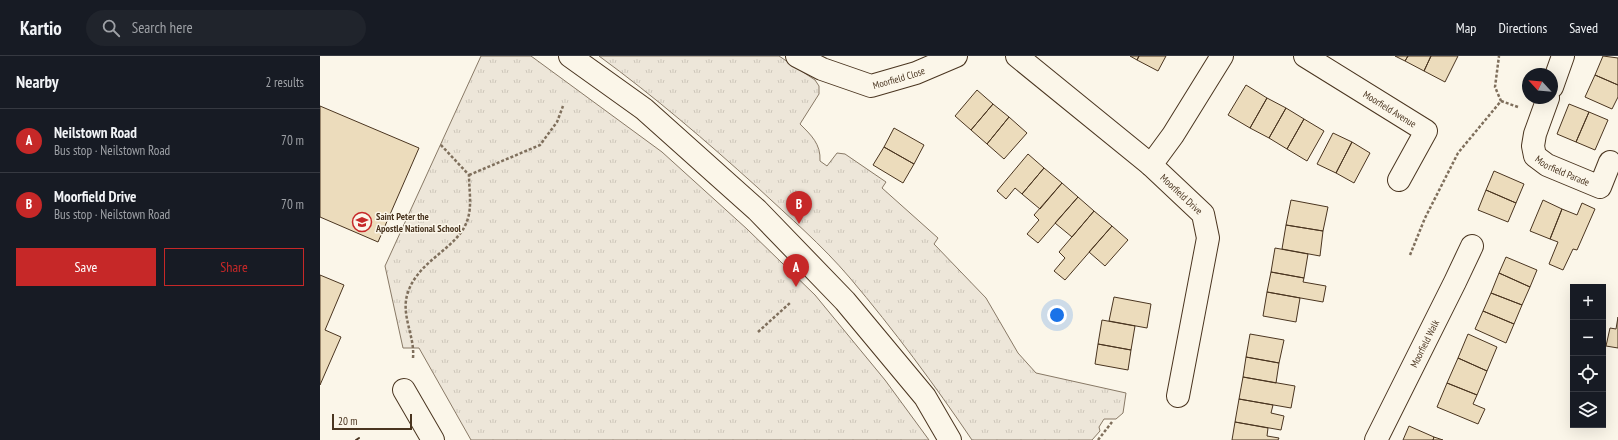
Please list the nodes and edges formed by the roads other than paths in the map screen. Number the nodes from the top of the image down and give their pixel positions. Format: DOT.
graph roads {
  1 [pos="570,56"];
  2 [pos="797,56"];
  3 [pos="956,56"];
  4 [pos="1017,56"];
  5 [pos="1222,56"];
  6 [pos="1305,56"];
  7 [pos="1563,56"];
  8 [pos="1558,70"];
  9 [pos="1546,104"];
  10 [pos="1610,162"];
  11 [pos="1151,166"];
  12 [pos="1399,180"];
  13 [pos="1472,246"];
  14 [pos="404,390"];
  15 [pos="1178,396"];
  16 [pos="433,440"];
  17 [pos="950,440"];
  18 [pos="1376,440"];
  1 -- 17 [label="street"];
  2 -- 3 [label="street, Moorfield Close"];
  4 -- 11 [label="street, Moorfield Drive"];
  5 -- 11 [label="street"];
  6 -- 12 [label="street, Moorfield Avenue"];
  7 -- 8 [label="street"];
  9 -- 10 [label="street, Moorfield Parade"];
  11 -- 15 [label="street, Moorfield Drive"];
  13 -- 18 [label="street, Moorfield Walk"];
  14 -- 16 [label="street"];
}
